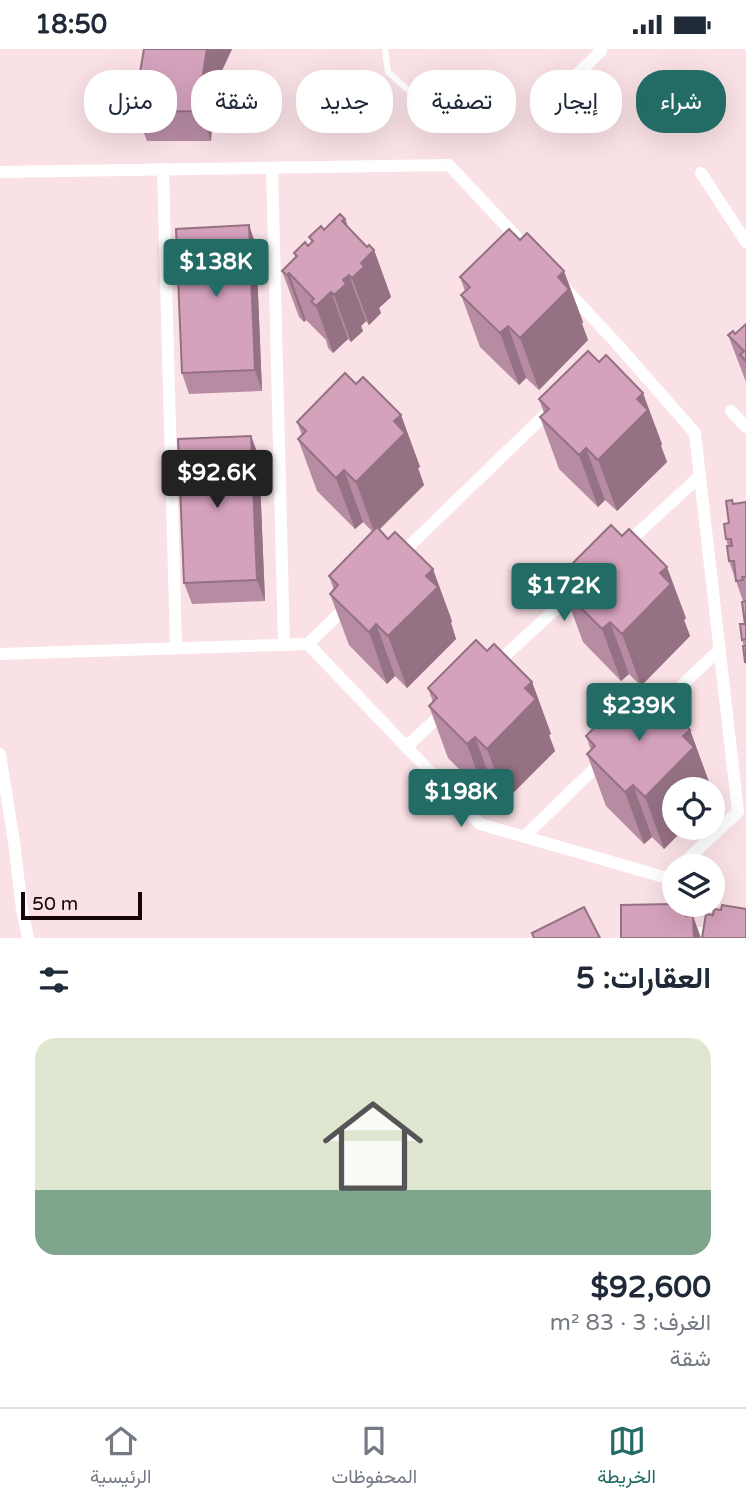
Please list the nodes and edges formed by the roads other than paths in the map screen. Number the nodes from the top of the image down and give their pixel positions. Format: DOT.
graph roads {
  1 [pos="385,49"];
  2 [pos="601,49"];
  3 [pos="582,70"];
  4 [pos="407,89"];
  5 [pos="272,168"];
  6 [pos="163,169"];
  7 [pos="0,171"];
  8 [pos="701,173"];
  9 [pos="746,242"];
  10 [pos="533,255"];
  11 [pos="552,274"];
  12 [pos="618,344"];
  13 [pos="607,354"];
  14 [pos="558,402"];
  15 [pos="731,411"];
  16 [pos="746,428"];
  17 [pos="700,476"];
  18 [pos="619,550"];
  19 [pos="388,567"];
  20 [pos="589,578"];
  21 [pos="358,596"];
  22 [pos="308,644"];
  23 [pos="284,645"];
  24 [pos="176,647"];
  25 [pos="720,649"];
  26 [pos="0,654"];
  27 [pos="487,672"];
  28 [pos="457,700"];
  29 [pos="641,724"];
  30 [pos="406,747"];
  31 [pos="612,752"];
  32 [pos="0,754"];
  33 [pos="524,837"];
  34 [pos="693,854"];
  35 [pos="662,877"];
  36 [pos="746,935"];
  37 [pos="28,938"];
  38 [pos="652,938"];
  1 -- 4 [label="lane"];
  2 -- 3 [label="street"];
  5 -- 6 [label="street"];
  5 -- 10 [label="street"];
  5 -- 23 [label="street"];
  6 -- 7 [label="street"];
  6 -- 24 [label="street"];
  8 -- 9 [label="street"];
  11 -- 12 [label="street"];
  12 -- 13 [label="street"];
  12 -- 17 [label="street"];
  14 -- 19 [label="street"];
  15 -- 16 [label="street"];
  17 -- 18 [label="street"];
  17 -- 25 [label="street"];
  20 -- 27 [label="street"];
  21 -- 22 [label="street"];
  22 -- 23 [label="street"];
  22 -- 30 [label="street"];
  23 -- 24 [label="street"];
  24 -- 26 [label="street"];
  25 -- 29 [label="street"];
  25 -- 34 [label="street"];
  28 -- 30 [label="street"];
  30 -- 33 [label="street"];
  31 -- 33 [label="street"];
  32 -- 37 [label="street"];
  33 -- 35 [label="street"];
  36 -- 38 [label="street"];
}
